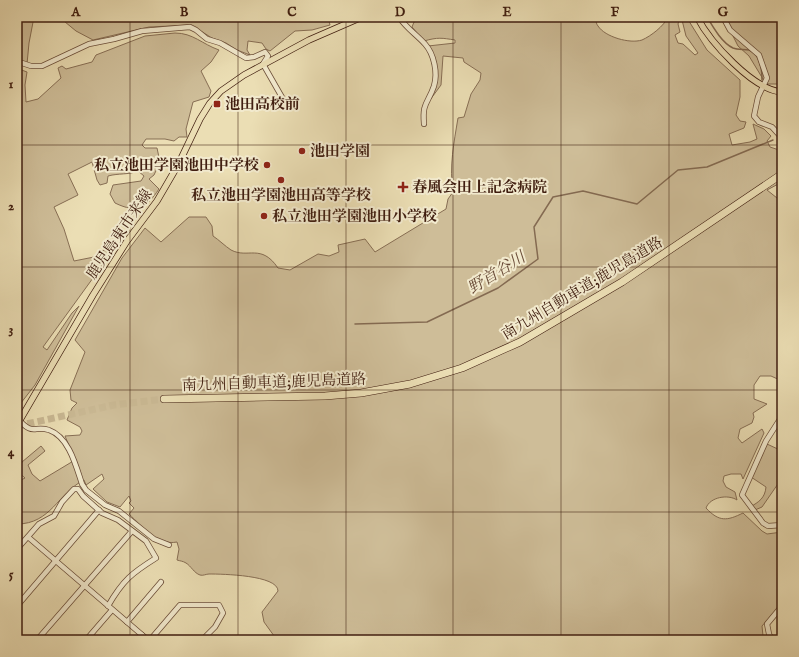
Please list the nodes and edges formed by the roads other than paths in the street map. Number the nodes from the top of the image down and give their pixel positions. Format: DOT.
graph roads {
  1 [pos="362,17"];
  2 [pos="399,17"];
  3 [pos="697,17"];
  4 [pos="723,17"];
  5 [pos="17,64"];
  6 [pos="263,64"];
  7 [pos="763,87"];
  8 [pos="782,92"];
  9 [pos="283,99"];
  10 [pos="424,124"];
  11 [pos="782,138"];
  12 [pos="782,174"];
  13 [pos="164,399"];
  14 [pos="782,416"];
  15 [pos="18,421"];
  16 [pos="100,510"];
  17 [pos="782,525"];
  18 [pos="132,531"];
  19 [pos="28,537"];
  20 [pos="169,545"];
  21 [pos="17,549"];
  22 [pos="56,561"];
  23 [pos="161,582"];
  24 [pos="84,586"];
  25 [pos="17,606"];
  26 [pos="108,606"];
  27 [pos="782,606"];
  28 [pos="112,610"];
  29 [pos="127,622"];
  30 [pos="142,635"];
  31 [pos="38,640"];
  32 [pos="86,640"];
  33 [pos="137,640"];
  34 [pos="149,640"];
  35 [pos="202,640"];
  36 [pos="772,640"];
  1 -- 6 [label="main road, 鹿児島東市来線"];
  2 -- 10 [label="street"];
  3 -- 7 [label="main road"];
  4 -- 7 [label="street"];
  5 -- 6 [label="street"];
  6 -- 9 [label="street"];
  6 -- 15 [label="main road, 鹿児島東市来線"];
  7 -- 8 [label="main road"];
  7 -- 11 [label="street"];
  12 -- 13 [label="highway, 南九州自動車道;鹿児島道路"];
  14 -- 17 [label="street"];
  15 -- 20 [label="street"];
  16 -- 18 [label="street"];
  16 -- 19 [label="street"];
  16 -- 22 [label="street"];
  18 -- 24 [label="street"];
  18 -- 26 [label="street"];
  19 -- 21 [label="street"];
  19 -- 22 [label="street"];
  22 -- 24 [label="street"];
  22 -- 25 [label="street"];
  23 -- 29 [label="street"];
  24 -- 26 [label="street"];
  24 -- 31 [label="street"];
  26 -- 28 [label="street"];
  27 -- 36 [label="street"];
  28 -- 29 [label="street"];
  28 -- 32 [label="street"];
  29 -- 30 [label="street"];
  30 -- 33 [label="street"];
  30 -- 34 [label="street"];
  34 -- 35 [label="street"];
}
